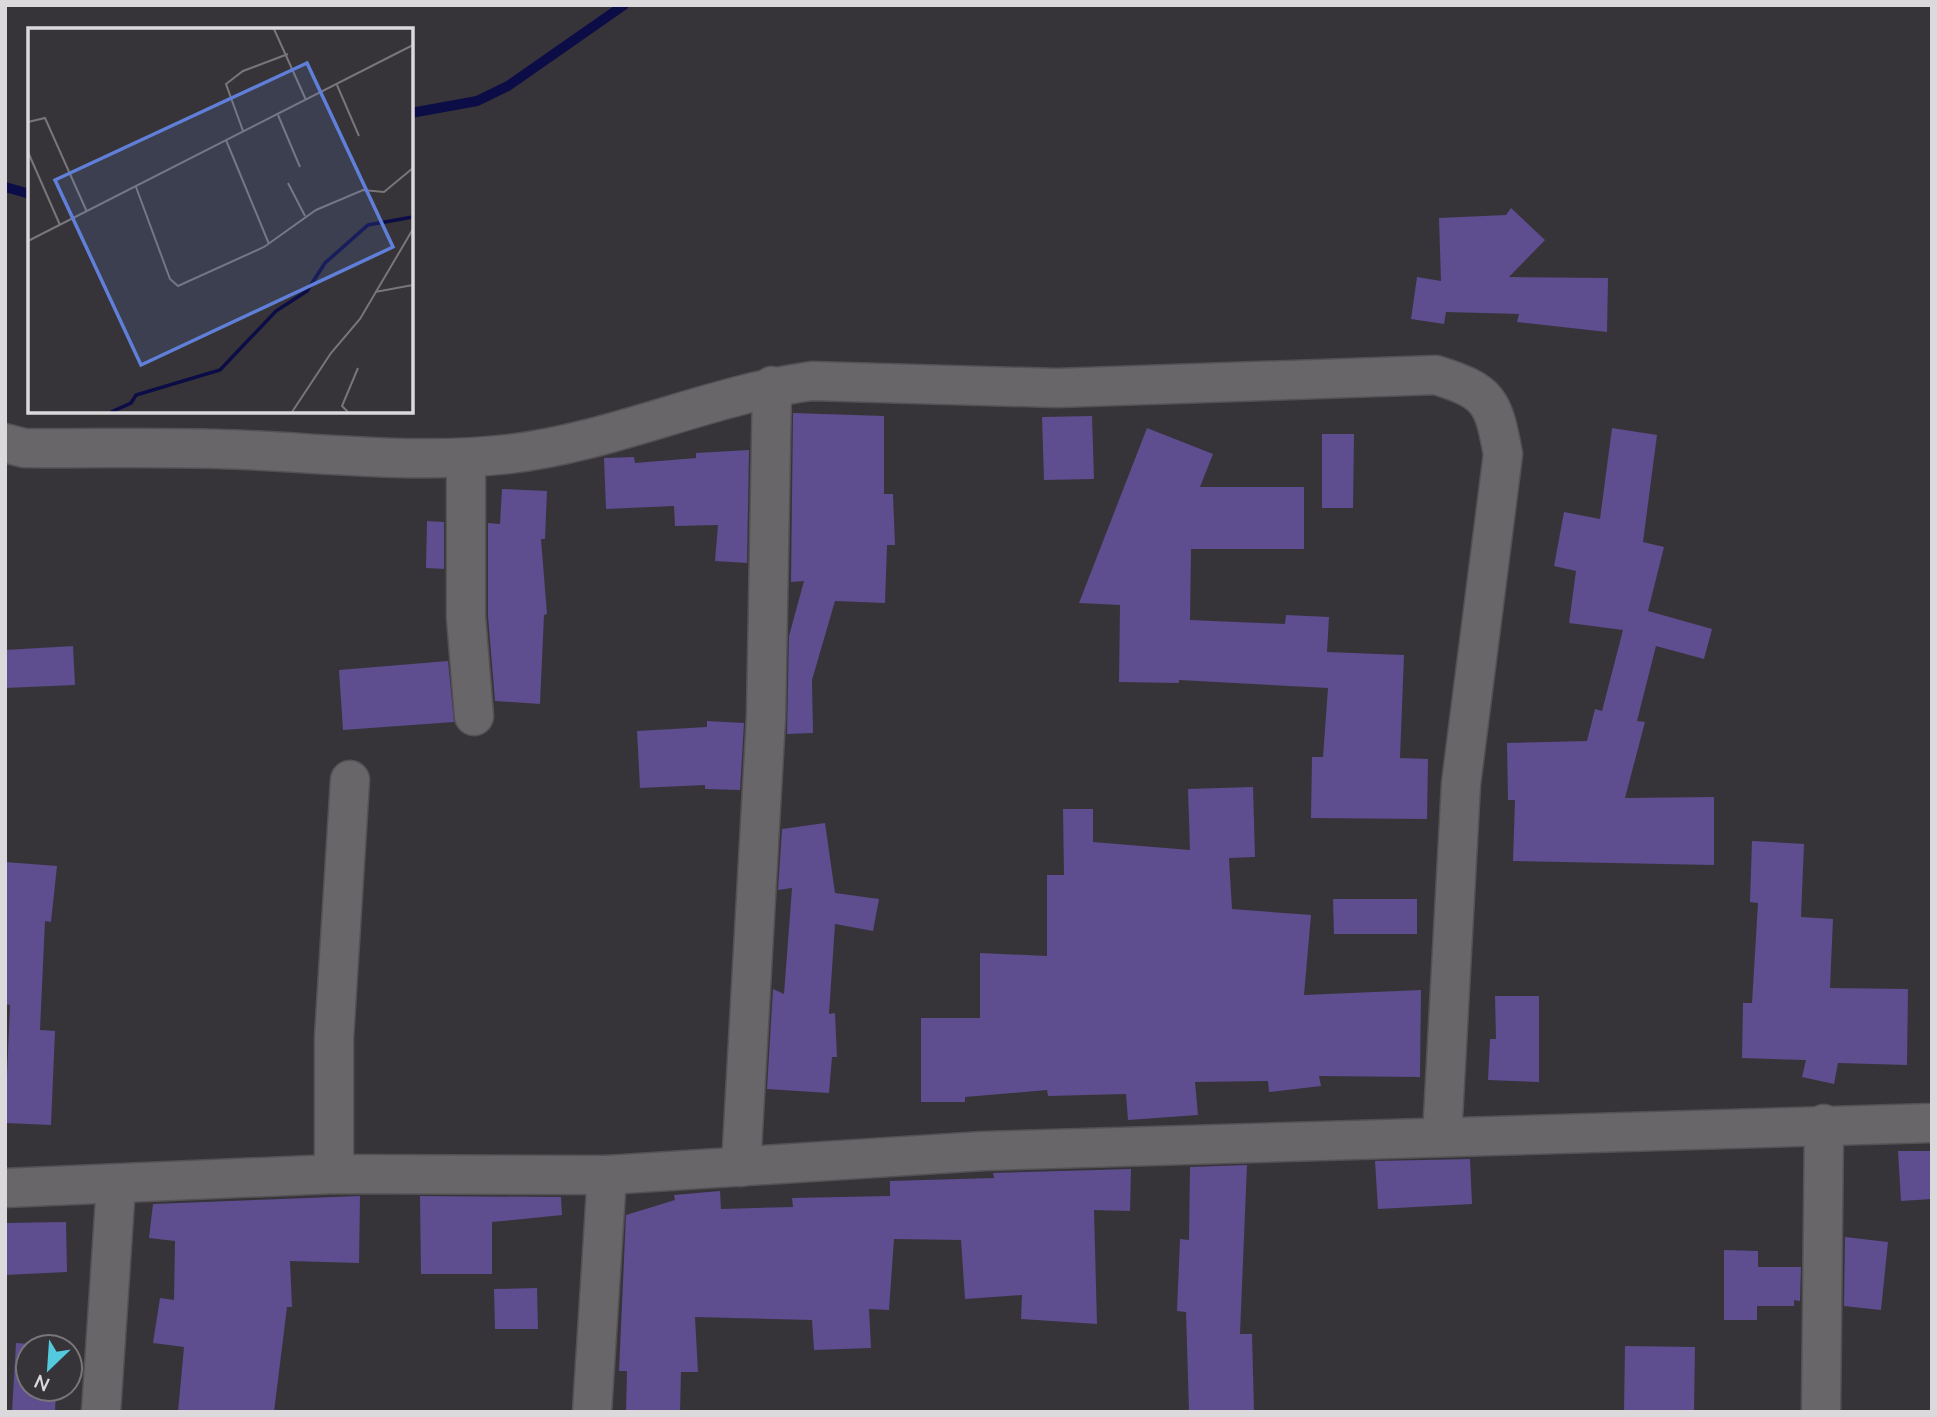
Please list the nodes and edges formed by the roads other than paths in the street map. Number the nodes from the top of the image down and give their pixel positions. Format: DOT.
graph roads {
  1 [pos="772,386"];
  2 [pos="5,443"];
  3 [pos="466,458"];
  4 [pos="474,716"];
  5 [pos="350,780"];
  6 [pos="1932,1123"];
  7 [pos="1824,1124"];
  8 [pos="1442,1136"];
  9 [pos="741,1167"];
  10 [pos="334,1174"];
  11 [pos="607,1175"];
  12 [pos="116,1185"];
  13 [pos="5,1188"];
  14 [pos="101,1412"];
  15 [pos="592,1412"];
  16 [pos="1821,1412"];
  1 -- 3 [label="street"];
  1 -- 8 [label="street"];
  1 -- 9 [label="street"];
  2 -- 3 [label="street"];
  3 -- 4 [label="street"];
  5 -- 10 [label="street"];
  6 -- 7 [label="street"];
  7 -- 8 [label="street"];
  7 -- 16 [label="street"];
  8 -- 9 [label="street"];
  9 -- 11 [label="street"];
  10 -- 11 [label="street"];
  10 -- 12 [label="street"];
  11 -- 15 [label="street"];
  12 -- 13 [label="street"];
  12 -- 14 [label="street"];
}
